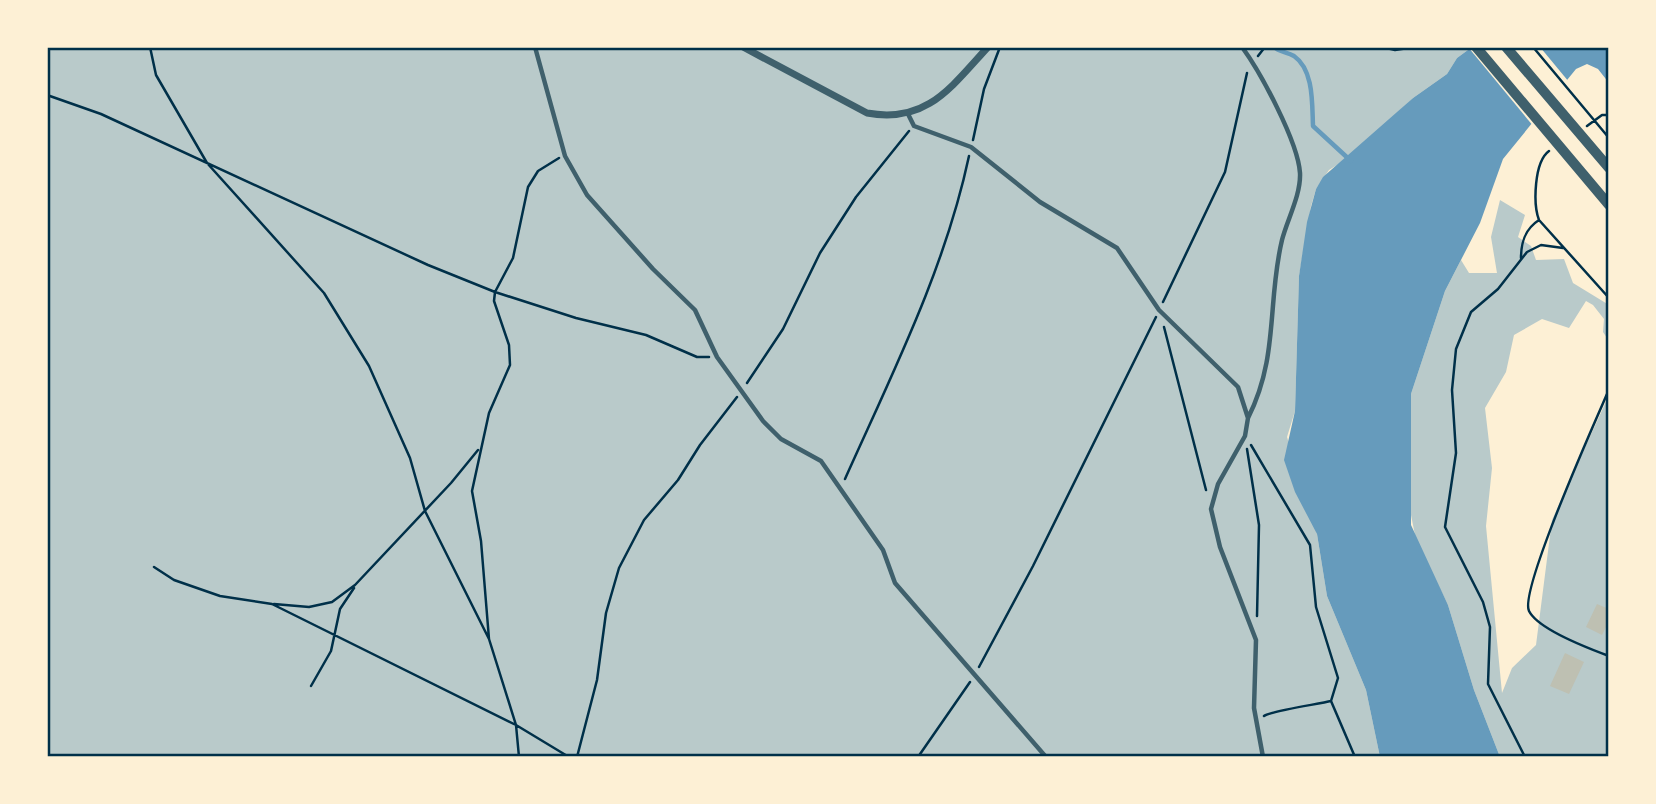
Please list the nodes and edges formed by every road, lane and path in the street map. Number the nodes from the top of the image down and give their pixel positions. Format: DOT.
graph roads {
  1 [pos="150,47"];
  2 [pos="535,47"];
  3 [pos="743,47"];
  4 [pos="988,47"];
  5 [pos="1000,47"];
  6 [pos="1242,47"];
  7 [pos="1265,47"];
  8 [pos="1382,47"];
  9 [pos="1415,47"];
  10 [pos="1476,47"];
  11 [pos="1506,47"];
  12 [pos="1533,47"];
  13 [pos="1253,62"];
  14 [pos="47,95"];
  15 [pos="908,114"];
  16 [pos="914,126"];
  17 [pos="1609,138"];
  18 [pos="971,147"];
  19 [pos="564,155"];
  20 [pos="1542,159"];
  21 [pos="207,163"];
  22 [pos="1609,169"];
  23 [pos="1609,205"];
  24 [pos="1539,220"];
  25 [pos="1563,248"];
  26 [pos="1521,258"];
  27 [pos="495,292"];
  28 [pos="1609,299"];
  29 [pos="1159,310"];
  30 [pos="717,357"];
  31 [pos="743,390"];
  32 [pos="1607,394"];
  33 [pos="1248,418"];
  34 [pos="1245,436"];
  35 [pos="480,447"];
  36 [pos="841,489"];
  37 [pos="1211,509"];
  38 [pos="425,511"];
  39 [pos="154,567"];
  40 [pos="355,585"];
  41 [pos="272,604"];
  42 [pos="336,636"];
  43 [pos="489,639"];
  44 [pos="1256,640"];
  45 [pos="1609,656"];
  46 [pos="974,676"];
  47 [pos="311,686"];
  48 [pos="1331,701"];
  49 [pos="1256,722"];
  50 [pos="516,725"];
  51 [pos="519,757"];
  52 [pos="569,757"];
  53 [pos="577,757"];
  54 [pos="918,757"];
  55 [pos="1046,757"];
  56 [pos="1263,757"];
  57 [pos="1354,757"];
  58 [pos="1525,757"];
  1 -- 21 [label="path"];
  2 -- 19 [label="lane"];
  3 -- 15 [label="street"];
  4 -- 15 [label="street"];
  5 -- 18 [label="path"];
  6 -- 13 [label="lane"];
  7 -- 13 [label="path"];
  8 -- 9 [label="path"];
  10 -- 23 [label="street"];
  11 -- 22 [label="street"];
  12 -- 17 [label="path"];
  13 -- 29 [label="path"];
  13 -- 33 [label="lane"];
  14 -- 21 [label="path"];
  15 -- 16 [label="lane"];
  16 -- 18 [label="lane"];
  16 -- 31 [label="path"];
  18 -- 29 [label="lane"];
  18 -- 36 [label="path"];
  19 -- 27 [label="path"];
  19 -- 30 [label="lane"];
  20 -- 24 [label="path"];
  21 -- 27 [label="path"];
  21 -- 38 [label="path"];
  24 -- 25 [label="path"];
  24 -- 26 [label="path"];
  25 -- 26 [label="path"];
  25 -- 28 [label="path"];
  26 -- 58 [label="path"];
  27 -- 30 [label="path"];
  27 -- 35 [label="path"];
  29 -- 33 [label="lane"];
  29 -- 37 [label="path"];
  29 -- 46 [label="path"];
  30 -- 31 [label="lane"];
  31 -- 36 [label="lane"];
  31 -- 53 [label="path"];
  32 -- 45 [label="path"];
  33 -- 34 [label="lane"];
  34 -- 37 [label="lane"];
  34 -- 44 [label="path"];
  34 -- 48 [label="path"];
  35 -- 38 [label="path"];
  35 -- 43 [label="path"];
  36 -- 46 [label="lane"];
  37 -- 44 [label="lane"];
  38 -- 40 [label="path"];
  38 -- 43 [label="path"];
  39 -- 41 [label="path"];
  40 -- 41 [label="path"];
  40 -- 42 [label="path"];
  41 -- 42 [label="path"];
  42 -- 47 [label="path"];
  42 -- 50 [label="path"];
  43 -- 50 [label="path"];
  44 -- 49 [label="lane"];
  46 -- 54 [label="path"];
  46 -- 55 [label="lane"];
  48 -- 49 [label="path"];
  48 -- 57 [label="path"];
  49 -- 56 [label="lane"];
  50 -- 51 [label="path"];
  50 -- 52 [label="path"];
}
